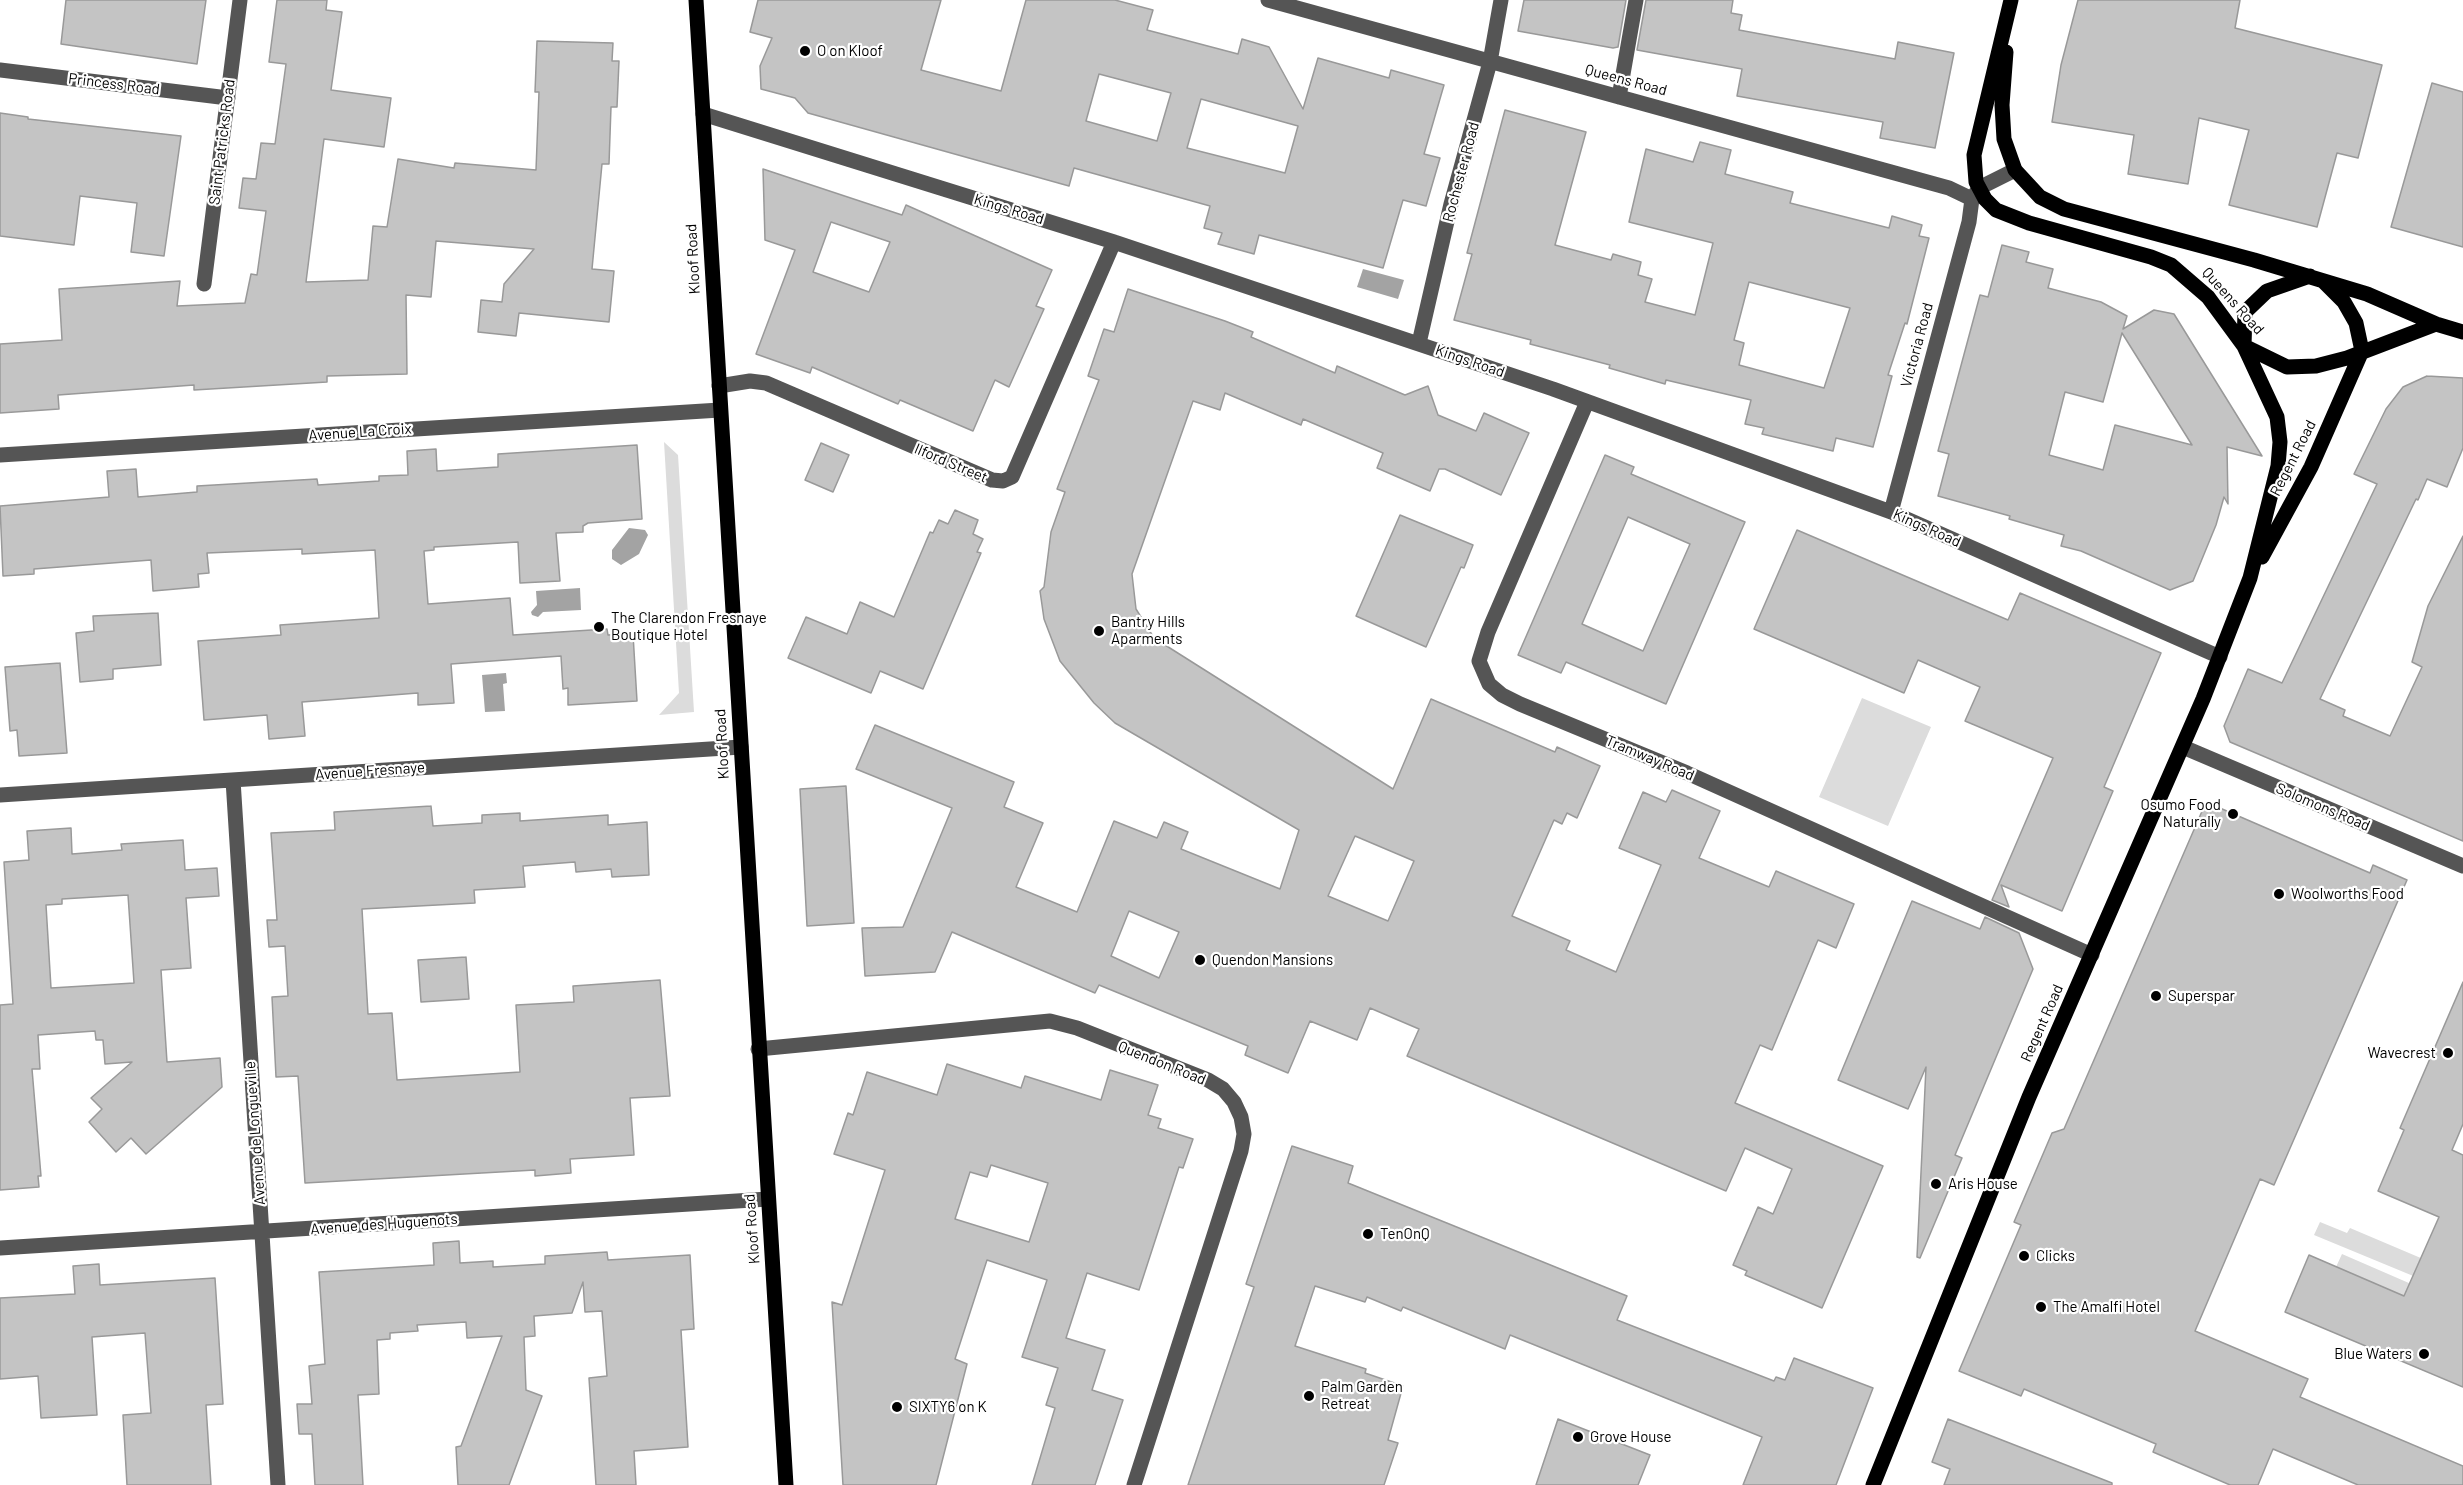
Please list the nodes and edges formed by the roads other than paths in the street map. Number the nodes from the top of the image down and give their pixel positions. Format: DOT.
graph roads {
  1 [pos="240,0"];
  2 [pos="696,0"];
  3 [pos="1268,0"];
  4 [pos="1501,0"];
  5 [pos="1636,0"];
  6 [pos="2010,5"];
  7 [pos="1490,62"];
  8 [pos="0,70"];
  9 [pos="1619,97"];
  10 [pos="228,98"];
  11 [pos="703,114"];
  12 [pos="2015,170"];
  13 [pos="1976,194"];
  14 [pos="1114,242"];
  15 [pos="2316,278"];
  16 [pos="204,284"];
  17 [pos="2436,324"];
  18 [pos="2463,332"];
  19 [pos="1419,343"];
  20 [pos="2244,346"];
  21 [pos="2362,351"];
  22 [pos="719,386"];
  23 [pos="1587,402"];
  24 [pos="720,410"];
  25 [pos="0,455"];
  26 [pos="1890,512"];
  27 [pos="2250,578"];
  28 [pos="2220,657"];
  29 [pos="741,747"];
  30 [pos="2182,747"];
  31 [pos="233,780"];
  32 [pos="0,795"];
  33 [pos="2463,866"];
  34 [pos="2092,955"];
  35 [pos="758,1049"];
  36 [pos="768,1199"];
  37 [pos="262,1232"];
  38 [pos="0,1248"];
  39 [pos="278,1485"];
  40 [pos="786,1485"];
  41 [pos="1134,1485"];
  42 [pos="1873,1485"];
  1 -- 10 [label="street, Saint Patricks Road"];
  2 -- 11 [label="main road, Kloof Road"];
  3 -- 7 [label="street, Queens Road"];
  4 -- 7 [label="street, Rochester Road"];
  5 -- 9 [label="street"];
  6 -- 12 [label="main road, Victoria Road"];
  6 -- 13 [label="main road, Victoria Road"];
  7 -- 9 [label="street, Queens Road"];
  7 -- 19 [label="street, Rochester Road"];
  8 -- 10 [label="street, Princess Road"];
  9 -- 13 [label="street, Queens Road"];
  10 -- 16 [label="street, Saint Patricks Road"];
  11 -- 14 [label="street, Kings Road"];
  11 -- 22 [label="main road, Kloof Road"];
  12 -- 13 [label="street"];
  12 -- 15 [label="main road, Queens Road"];
  13 -- 20 [label="main road, Queens Road"];
  13 -- 26 [label="street, Victoria Road"];
  14 -- 19 [label="street, Kings Road"];
  14 -- 22 [label="street, Ilford Street"];
  15 -- 17 [label="main road, Queens Road"];
  15 -- 20 [label="main road"];
  15 -- 21 [label="main road"];
  17 -- 18 [label="main road, Queens Road"];
  17 -- 21 [label="main road, Queens Road"];
  19 -- 23 [label="street, Kings Road"];
  20 -- 21 [label="main road, Queens Road"];
  20 -- 27 [label="main road, Regent Road"];
  21 -- 27 [label="main road, Regent Road"];
  22 -- 24 [label="main road, Kloof Road"];
  23 -- 26 [label="street, Kings Road"];
  23 -- 34 [label="street, Tramway Road"];
  24 -- 25 [label="street, Avenue La Croix"];
  24 -- 29 [label="main road, Kloof Road"];
  26 -- 28 [label="street, Kings Road"];
  27 -- 28 [label="main road, Regent Road"];
  28 -- 30 [label="main road, Regent Road"];
  29 -- 31 [label="street, Avenue Fresnaye"];
  29 -- 35 [label="main road, Kloof Road"];
  30 -- 33 [label="street, Solomons Road"];
  30 -- 34 [label="main road, Regent Road"];
  31 -- 32 [label="street, Avenue Fresnaye"];
  31 -- 37 [label="street, Avenue de Longueville"];
  34 -- 42 [label="main road, Regent Road"];
  35 -- 36 [label="main road, Kloof Road"];
  35 -- 41 [label="street, Quendon Road"];
  36 -- 37 [label="street, Avenue des Huguenots"];
  36 -- 40 [label="main road, Kloof Road"];
  37 -- 38 [label="street, Avenue des Huguenots"];
  37 -- 39 [label="street, Avenue de Longueville"];
}
